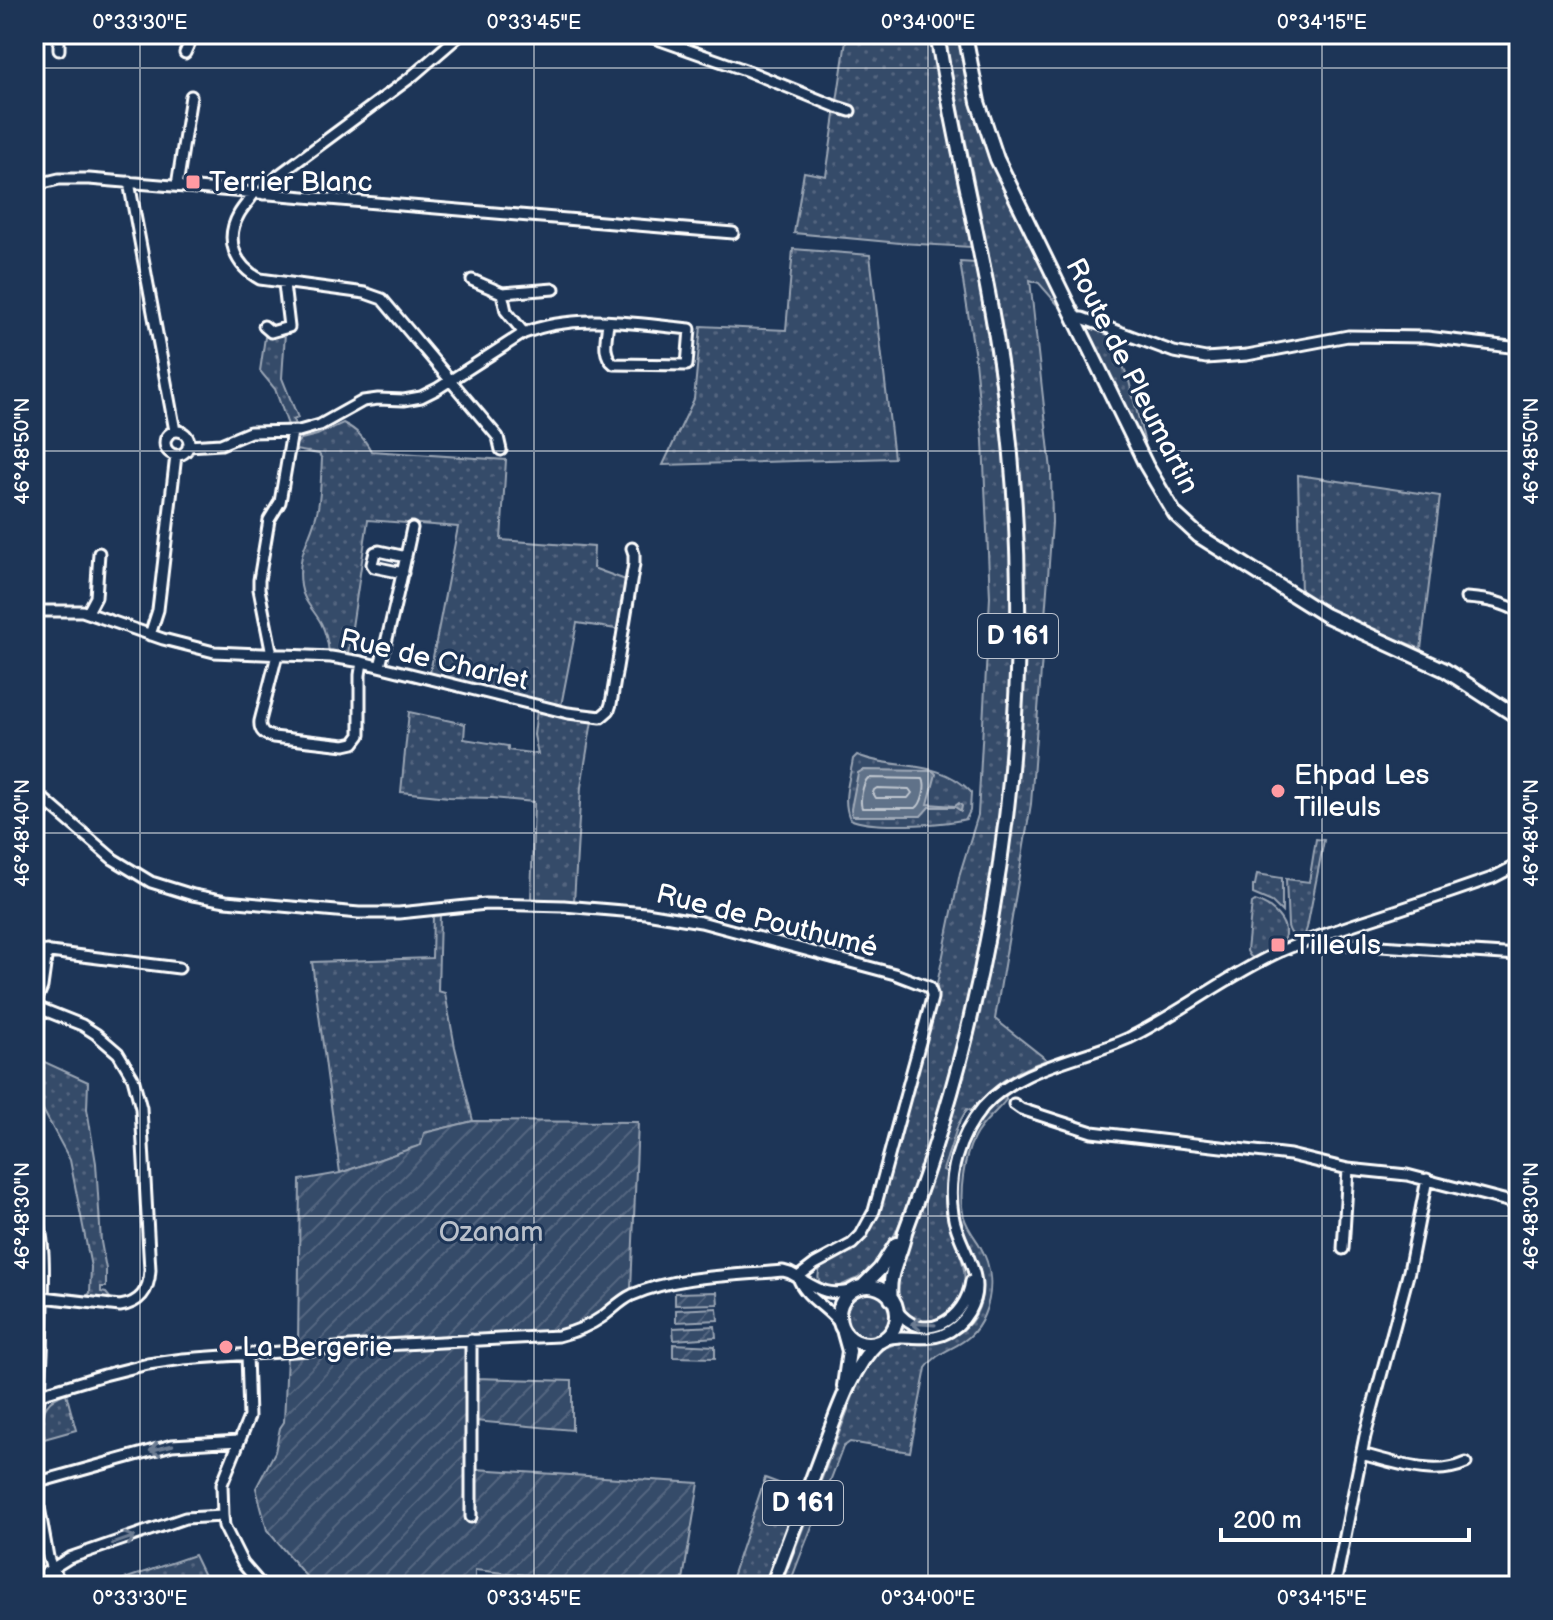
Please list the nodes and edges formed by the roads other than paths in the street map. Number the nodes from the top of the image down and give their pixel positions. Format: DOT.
graph roads {
  1 [pos="59,34"];
  2 [pos="190,34"];
  3 [pos="461,34"];
  4 [pos="643,34"];
  5 [pos="937,34"];
  6 [pos="965,34"];
  7 [pos="59,50"];
  8 [pos="185,53"];
  9 [pos="191,96"];
  10 [pos="850,111"];
  11 [pos="129,182"];
  12 [pos="34,185"];
  13 [pos="177,186"];
  14 [pos="226,191"];
  15 [pos="259,193"];
  16 [pos="241,210"];
  17 [pos="733,233"];
  18 [pos="472,280"];
  19 [pos="284,284"];
  20 [pos="554,289"];
  21 [pos="502,293"];
  22 [pos="1074,318"];
  23 [pos="608,322"];
  24 [pos="264,326"];
  25 [pos="524,333"];
  26 [pos="1519,348"];
  27 [pos="451,379"];
  28 [pos="175,431"];
  29 [pos="292,432"];
  30 [pos="188,446"];
  31 [pos="501,450"];
  32 [pos="176,455"];
  33 [pos="412,528"];
  34 [pos="632,548"];
  35 [pos="99,553"];
  36 [pos="406,557"];
  37 [pos="403,573"];
  38 [pos="1466,598"];
  39 [pos="34,611"];
  40 [pos="88,612"];
  41 [pos="1519,612"];
  42 [pos="150,635"];
  43 [pos="274,655"];
  44 [pos="362,662"];
  45 [pos="380,666"];
  46 [pos="1519,718"];
  47 [pos="34,791"];
  48 [pos="47,803"];
  49 [pos="34,828"];
  50 [pos="1519,864"];
  51 [pos="1324,935"];
  52 [pos="34,950"];
  53 [pos="47,951"];
  54 [pos="1519,955"];
  55 [pos="179,968"];
  56 [pos="34,1006"];
  57 [pos="1014,1104"];
  58 [pos="1348,1169"];
  59 [pos="1427,1179"];
  60 [pos="34,1203"];
  61 [pos="1519,1204"];
  62 [pos="905,1232"];
  63 [pos="1343,1249"];
  64 [pos="971,1265"];
  65 [pos="798,1277"];
  66 [pos="858,1289"];
  67 [pos="43,1297"];
  68 [pos="894,1304"];
  69 [pos="842,1327"];
  70 [pos="38,1339"];
  71 [pos="471,1340"];
  72 [pos="880,1341"];
  73 [pos="247,1354"];
  74 [pos="40,1394"];
  75 [pos="834,1420"];
  76 [pos="34,1428"];
  77 [pos="239,1441"];
  78 [pos="1361,1454"];
  79 [pos="1466,1463"];
  80 [pos="34,1481"];
  81 [pos="223,1516"];
  82 [pos="471,1517"];
  83 [pos="52,1569"];
  84 [pos="34,1580"];
  85 [pos="64,1586"];
  86 [pos="262,1586"];
  87 [pos="772,1586"];
  88 [pos="1335,1586"];
  1 -- 7 [label="street"];
  2 -- 8 [label="street"];
  3 -- 15 [label="street"];
  4 -- 10 [label="street"];
  5 -- 62 [label="main road, D 161"];
  6 -- 22 [label="main road, Route de Pleumartin"];
  9 -- 13 [label="street"];
  11 -- 12 [label="street"];
  11 -- 13 [label="street"];
  11 -- 28 [label="street"];
  13 -- 14 [label="street"];
  14 -- 15 [label="street"];
  14 -- 16 [label="street"];
  15 -- 16 [label="street"];
  15 -- 17 [label="street"];
  16 -- 19 [label="street"];
  18 -- 21 [label="street"];
  19 -- 24 [label="street"];
  19 -- 27 [label="street"];
  20 -- 21 [label="street"];
  21 -- 25 [label="street"];
  22 -- 26 [label="street"];
  22 -- 46 [label="main road, Route de Pleumartin"];
  23 -- 23 [label="street"];
  23 -- 25 [label="street"];
  25 -- 27 [label="street"];
  27 -- 29 [label="street"];
  27 -- 31 [label="street"];
  28 -- 30 [label="street"];
  28 -- 32 [label="street"];
  29 -- 30 [label="street"];
  29 -- 43 [label="street"];
  30 -- 32 [label="street"];
  32 -- 42 [label="street"];
  33 -- 36 [label="street"];
  34 -- 45 [label="street, Rue de Charlet"];
  35 -- 40 [label="street"];
  36 -- 37 [label="street"];
  36 -- 37 [label="street"];
  37 -- 45 [label="street"];
  38 -- 41 [label="street"];
  39 -- 40 [label="street, Rue de Charlet"];
  40 -- 42 [label="street, Rue de Charlet"];
  42 -- 43 [label="street, Rue de Charlet"];
  43 -- 44 [label="street, Rue de Charlet"];
  43 -- 44 [label="street"];
  44 -- 45 [label="street, Rue de Charlet"];
  47 -- 48 [label="street, Rue de Pouthumé"];
  48 -- 49 [label="street"];
  48 -- 65 [label="street, Rue de Pouthumé"];
  50 -- 51 [label="street"];
  51 -- 54 [label="street"];
  51 -- 64 [label="street"];
  52 -- 53 [label="street"];
  53 -- 55 [label="street"];
  53 -- 56 [label="street"];
  56 -- 67 [label="street"];
  57 -- 58 [label="street"];
  58 -- 59 [label="street"];
  58 -- 63 [label="street"];
  59 -- 61 [label="street"];
  59 -- 78 [label="street"];
  60 -- 67 [label="street"];
  62 -- 66 [label="main road, D 161"];
  62 -- 68 [label="main road, D 161"];
  64 -- 68 [label="street, one-way"];
  64 -- 72 [label="street"];
  65 -- 66 [label="street"];
  65 -- 69 [label="street"];
  65 -- 71 [label="street"];
  66 -- 68 [label="main road"];
  66 -- 69 [label="main road"];
  67 -- 70 [label="street"];
  68 -- 72 [label="main road"];
  69 -- 72 [label="main road"];
  69 -- 75 [label="main road, D 161"];
  70 -- 74 [label="street"];
  71 -- 73 [label="street"];
  71 -- 82 [label="street"];
  72 -- 75 [label="main road, D 161"];
  73 -- 74 [label="street"];
  73 -- 77 [label="street"];
  74 -- 76 [label="street"];
  75 -- 87 [label="main road, D 161"];
  77 -- 80 [label="street, one-way"];
  77 -- 81 [label="street"];
  78 -- 79 [label="street"];
  78 -- 88 [label="street"];
  80 -- 83 [label="street"];
  83 -- 81 [label="street, one-way"];
  81 -- 86 [label="street"];
  83 -- 84 [label="street"];
  83 -- 85 [label="street"];
}
